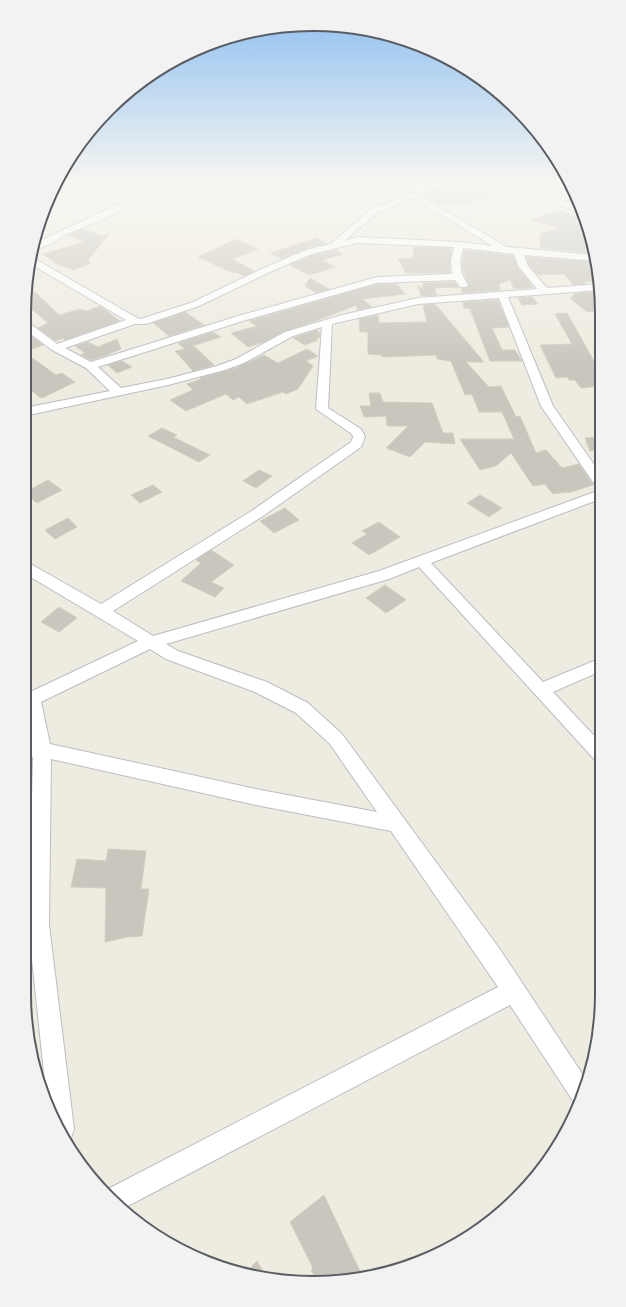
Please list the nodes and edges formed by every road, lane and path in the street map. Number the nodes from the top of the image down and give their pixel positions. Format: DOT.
graph roads {
  1 [pos="335,244"];
  2 [pos="342,244"];
  3 [pos="438,244"];
  4 [pos="497,244"];
  5 [pos="459,245"];
  6 [pos="331,247"];
  7 [pos="507,250"];
  8 [pos="518,252"];
  9 [pos="590,258"];
  10 [pos="35,263"];
  11 [pos="457,277"];
  12 [pos="594,287"];
  13 [pos="544,291"];
  14 [pos="502,294"];
  15 [pos="472,297"];
  16 [pos="134,321"];
  17 [pos="327,322"];
  18 [pos="31,329"];
  19 [pos="56,348"];
  20 [pos="90,366"];
  21 [pos="118,392"];
  22 [pos="31,411"];
  23 [pos="595,475"];
  24 [pos="595,496"];
  25 [pos="421,561"];
  26 [pos="31,570"];
  27 [pos="102,611"];
  28 [pos="151,642"];
  29 [pos="595,667"];
  30 [pos="541,690"];
  31 [pos="31,699"];
  32 [pos="31,729"];
  33 [pos="595,748"];
  34 [pos="33,749"];
  35 [pos="397,824"];
  36 [pos="32,928"];
  37 [pos="513,991"];
  38 [pos="578,1089"];
  39 [pos="61,1120"];
  40 [pos="118,1197"];
  1 -- 6 [label="street"];
  2 -- 6 [label="street"];
  3 -- 5 [label="street"];
  4 -- 7 [label="street"];
  5 -- 7 [label="street"];
  5 -- 11 [label="street"];
  6 -- 16 [label="street"];
  7 -- 8 [label="street"];
  8 -- 9 [label="street"];
  8 -- 13 [label="street"];
  10 -- 16 [label="street"];
  11 -- 15 [label="street"];
  11 -- 20 [label="street"];
  12 -- 13 [label="street"];
  13 -- 14 [label="street"];
  14 -- 15 [label="street"];
  14 -- 23 [label="street"];
  15 -- 17 [label="street"];
  16 -- 19 [label="street"];
  17 -- 21 [label="street"];
  17 -- 27 [label="street"];
  18 -- 19 [label="street"];
  19 -- 20 [label="street"];
  20 -- 21 [label="street"];
  21 -- 22 [label="street"];
  24 -- 25 [label="street"];
  25 -- 28 [label="street"];
  25 -- 30 [label="street"];
  26 -- 27 [label="street"];
  27 -- 28 [label="street"];
  28 -- 31 [label="street"];
  28 -- 35 [label="street"];
  29 -- 30 [label="street"];
  30 -- 33 [label="street"];
  32 -- 34 [label="street"];
  34 -- 35 [label="street"];
  34 -- 36 [label="street"];
  35 -- 37 [label="street"];
  36 -- 39 [label="street"];
  37 -- 38 [label="street"];
  37 -- 40 [label="street"];
}
